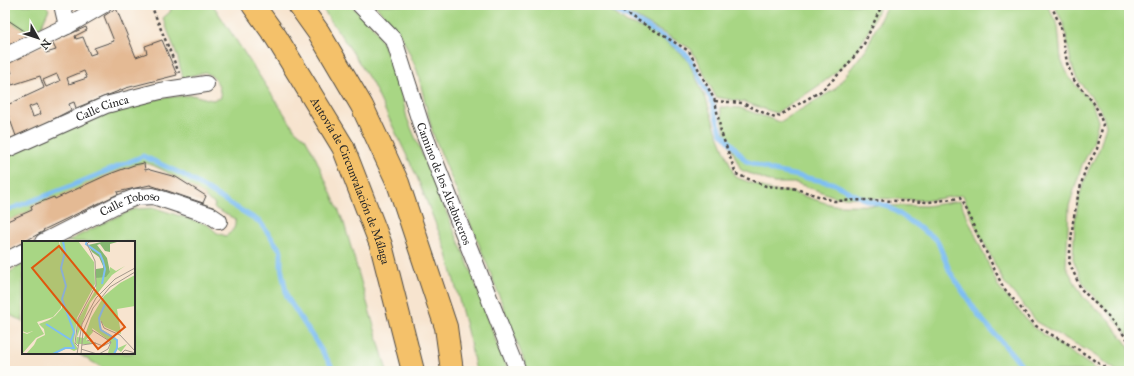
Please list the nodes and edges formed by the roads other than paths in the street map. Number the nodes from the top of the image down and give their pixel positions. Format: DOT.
graph roads {
  1 [pos="65,5"];
  2 [pos="103,5"];
  3 [pos="253,5"];
  4 [pos="299,5"];
  5 [pos="360,5"];
  6 [pos="67,26"];
  7 [pos="5,56"];
  8 [pos="206,84"];
  9 [pos="5,150"];
  10 [pos="219,221"];
  11 [pos="45,241"];
  12 [pos="22,252"];
  13 [pos="5,261"];
  14 [pos="413,371"];
  15 [pos="452,371"];
  16 [pos="518,371"];
  1 -- 6 [label="street"];
  2 -- 6 [label="street"];
  3 -- 14 [label="highway, Autovía de Circunvalación de Málaga"];
  4 -- 15 [label="highway"];
  5 -- 16 [label="street, Camino de los Alcabuceros"];
  6 -- 7 [label="street"];
  8 -- 9 [label="street, Calle Cinca"];
  10 -- 11 [label="street, Calle Toboso"];
  12 -- 13 [label="street"];
}
